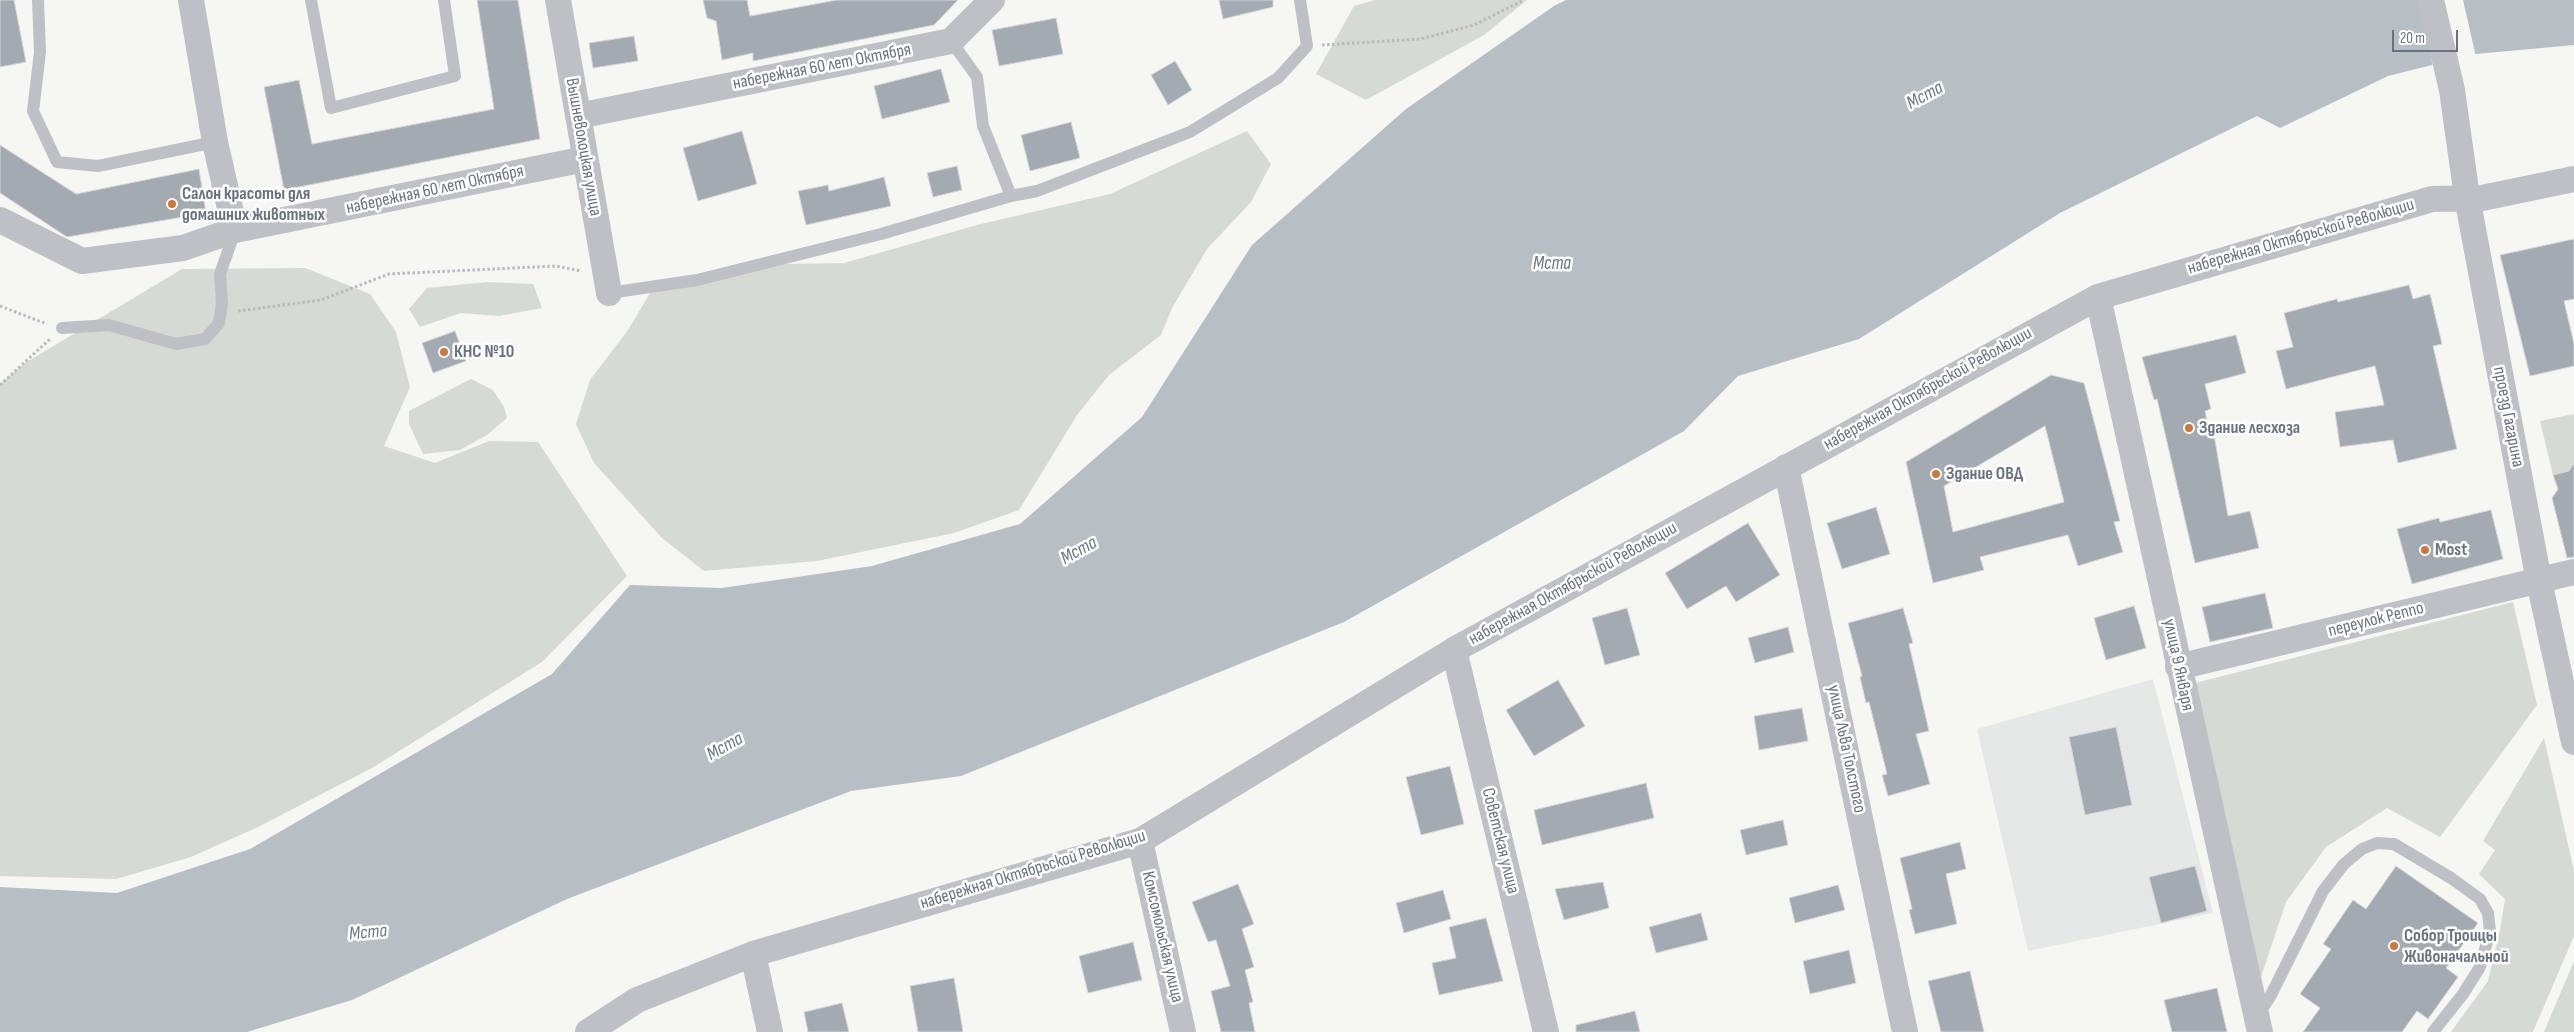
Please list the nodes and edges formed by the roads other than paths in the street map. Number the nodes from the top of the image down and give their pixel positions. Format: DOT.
graph roads {
  1 [pos="38,0"];
  2 [pos="191,0"];
  3 [pos="311,0"];
  4 [pos="444,0"];
  5 [pos="558,0"];
  6 [pos="992,0"];
  7 [pos="1300,0"];
  8 [pos="2431,0"];
  9 [pos="951,41"];
  10 [pos="578,116"];
  11 [pos="215,142"];
  12 [pos="585,159"];
  13 [pos="2574,178"];
  14 [pos="1011,196"];
  15 [pos="2467,197"];
  16 [pos="0,220"];
  17 [pos="235,230"];
  18 [pos="608,284"];
  19 [pos="2098,297"];
  20 [pos="62,328"];
  21 [pos="1786,467"];
  22 [pos="2574,572"];
  23 [pos="2538,581"];
  24 [pos="1454,650"];
  25 [pos="2178,667"];
  26 [pos="2574,742"];
  27 [pos="1140,841"];
  28 [pos="753,954"];
  29 [pos="2258,1025"];
  30 [pos="588,1032"];
  31 [pos="770,1032"];
  32 [pos="1184,1032"];
  33 [pos="1546,1032"];
  34 [pos="1905,1032"];
  35 [pos="2433,1032"];
  1 -- 11 [label="lane"];
  2 -- 11 [label="street"];
  3 -- 4 [label="lane"];
  5 -- 10 [label="street, Вышневолоцкая улица"];
  6 -- 9 [label="street"];
  7 -- 14 [label="lane"];
  8 -- 15 [label="street, проезд Гагарина"];
  9 -- 10 [label="street, набережная 60 лет Октября"];
  9 -- 14 [label="lane"];
  10 -- 12 [label="street, Вышневолоцкая улица"];
  11 -- 17 [label="street"];
  12 -- 17 [label="street, набережная 60 лет Октября"];
  12 -- 18 [label="street, Вышневолоцкая улица"];
  13 -- 15 [label="street, набережная Октябрьской Революции"];
  14 -- 18 [label="lane"];
  15 -- 19 [label="street, набережная Октябрьской Революции"];
  15 -- 23 [label="street, проезд Гагарина"];
  16 -- 17 [label="street, набережная 60 лет Октября"];
  17 -- 20 [label="lane"];
  19 -- 21 [label="street, набережная Октябрьской Революции"];
  19 -- 25 [label="street, улица 9 Января"];
  21 -- 24 [label="street, набережная Октябрьской Революции"];
  21 -- 34 [label="street, улица Льва Толстого"];
  22 -- 23 [label="street, переулок Реппо"];
  23 -- 25 [label="street, переулок Реппо"];
  23 -- 26 [label="street, проезд Гагарина"];
  24 -- 27 [label="street, набережная Октябрьской Революции"];
  24 -- 33 [label="street, Советская улица"];
  25 -- 29 [label="street, улица 9 Января"];
  27 -- 28 [label="street, набережная Октябрьской Революции"];
  27 -- 32 [label="street, Комсомольская улица"];
  28 -- 30 [label="street, набережная Октябрьской Революции"];
  28 -- 31 [label="street"];
  29 -- 35 [label="lane"];
}
